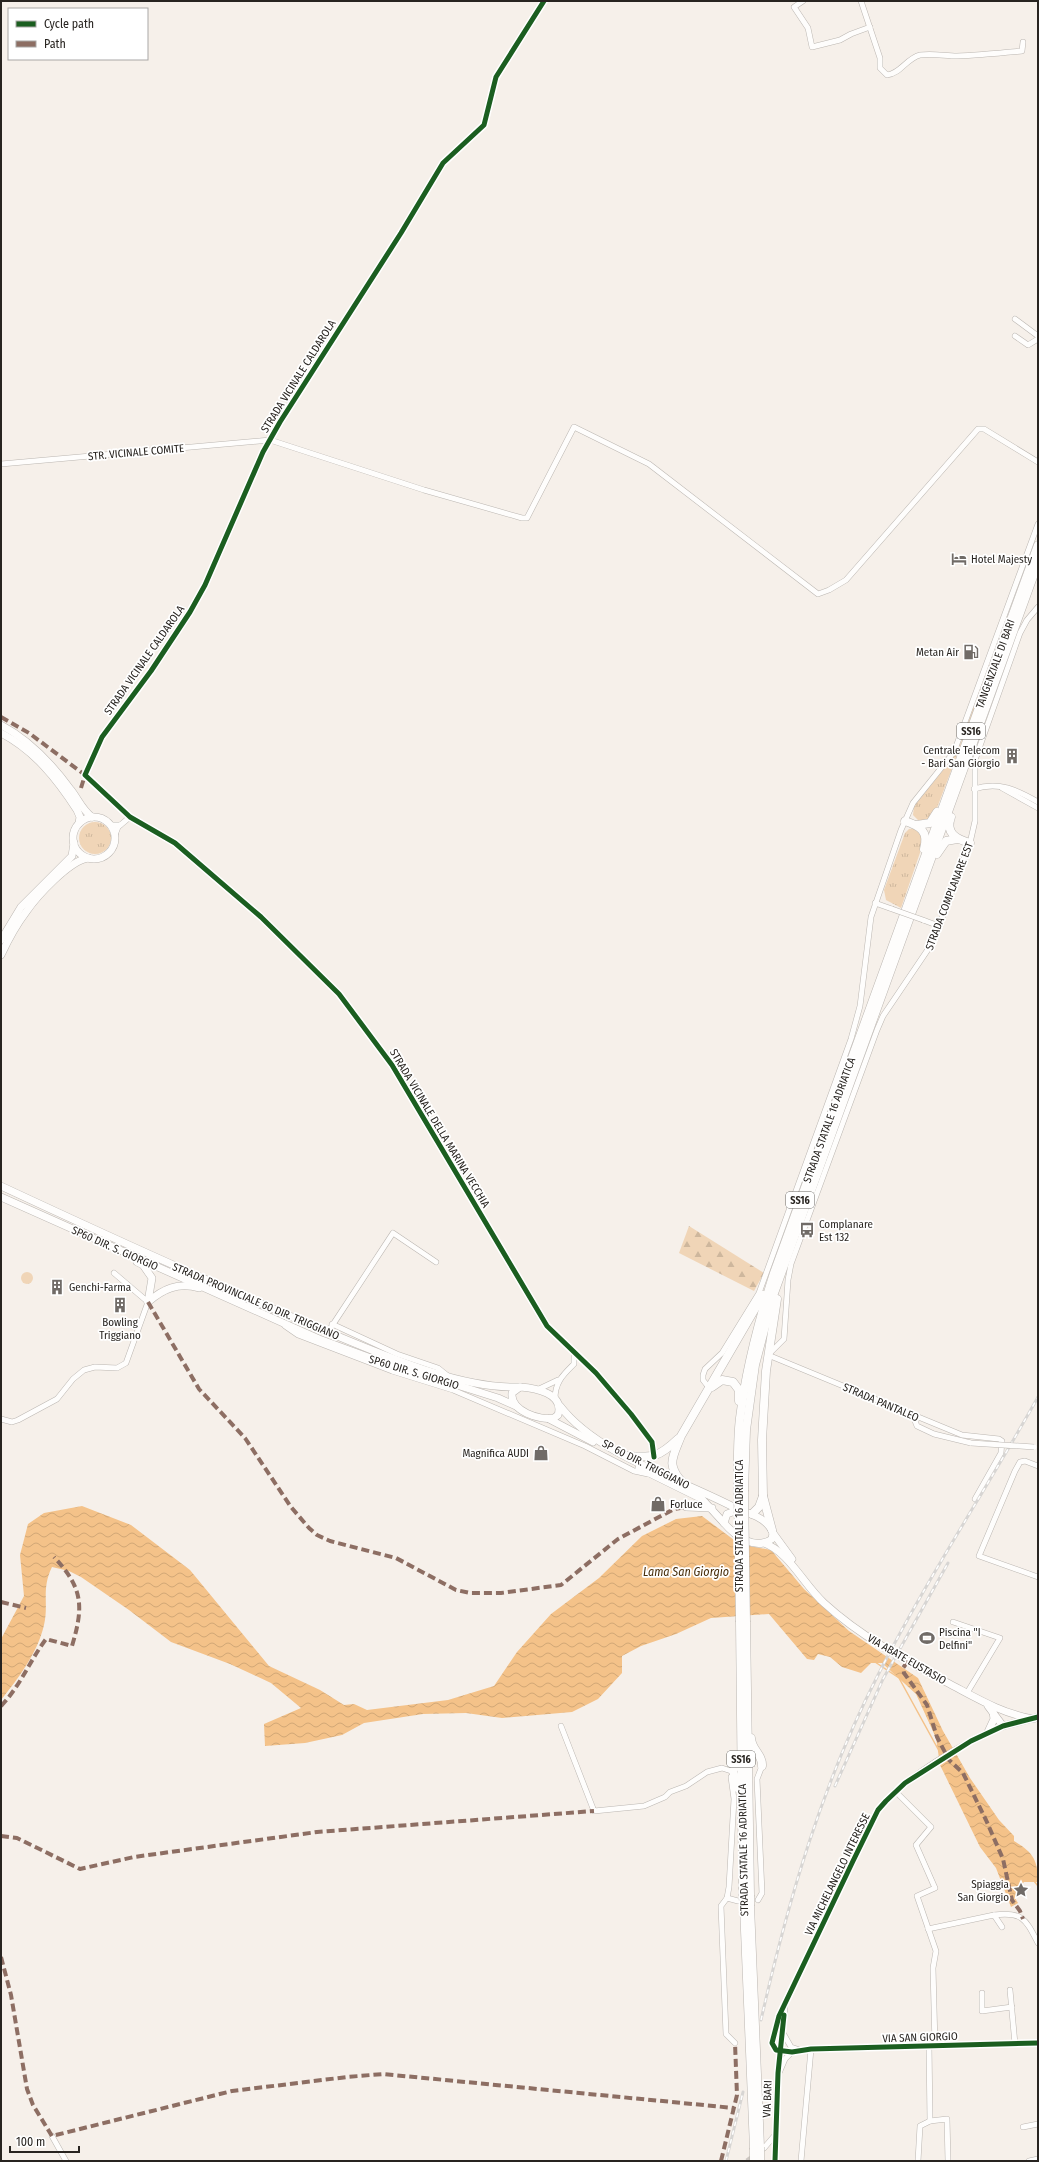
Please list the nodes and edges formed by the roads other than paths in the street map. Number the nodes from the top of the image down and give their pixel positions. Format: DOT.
graph roads {
  1 [pos="544,1"];
  2 [pos="803,1"];
  3 [pos="861,1"];
  4 [pos="870,27"];
  5 [pos="1023,42"];
  6 [pos="1015,319"];
  7 [pos="1015,336"];
  8 [pos="1038,336"];
  9 [pos="1038,339"];
  10 [pos="270,440"];
  11 [pos="1038,462"];
  12 [pos="1,464"];
  13 [pos="1038,524"];
  14 [pos="1038,545"];
  15 [pos="1038,563"];
  16 [pos="1038,607"];
  17 [pos="1,725"];
  18 [pos="1,733"];
  19 [pos="960,770"];
  20 [pos="85,775"];
  21 [pos="999,786"];
  22 [pos="974,789"];
  23 [pos="1038,802"];
  24 [pos="1038,808"];
  25 [pos="92,817"];
  26 [pos="130,817"];
  27 [pos="905,821"];
  28 [pos="79,823"];
  29 [pos="111,824"];
  30 [pos="120,825"];
  31 [pos="917,825"];
  32 [pos="115,835"];
  33 [pos="957,839"];
  34 [pos="74,843"];
  35 [pos="970,843"];
  36 [pos="88,858"];
  37 [pos="912,902"];
  38 [pos="875,903"];
  39 [pos="906,918"];
  40 [pos="940,926"];
  41 [pos="1,940"];
  42 [pos="1,955"];
  43 [pos="1,1182"];
  44 [pos="1,1186"];
  45 [pos="1,1197"];
  46 [pos="28,1198"];
  47 [pos="99,1240"];
  48 [pos="436,1262"];
  49 [pos="114,1273"];
  50 [pos="777,1274"];
  51 [pos="231,1299"];
  52 [pos="148,1302"];
  53 [pos="282,1322"];
  54 [pos="332,1324"];
  55 [pos="328,1332"];
  56 [pos="574,1353"];
  57 [pos="768,1355"];
  58 [pos="574,1364"];
  59 [pos="585,1364"];
  60 [pos="449,1376"];
  61 [pos="558,1380"];
  62 [pos="520,1387"];
  63 [pos="765,1388"];
  64 [pos="539,1389"];
  65 [pos="710,1389"];
  66 [pos="555,1399"];
  67 [pos="753,1401"];
  68 [pos="516,1406"];
  69 [pos="560,1406"];
  70 [pos="763,1409"];
  71 [pos="530,1414"];
  72 [pos="913,1416"];
  73 [pos="740,1418"];
  74 [pos="1,1419"];
  75 [pos="549,1419"];
  76 [pos="526,1421"];
  77 [pos="681,1436"];
  78 [pos="1036,1448"];
  79 [pos="628,1456"];
  80 [pos="654,1457"];
  81 [pos="1038,1466"];
  82 [pos="652,1475"];
  83 [pos="685,1488"];
  84 [pos="741,1491"];
  85 [pos="763,1496"];
  86 [pos="975,1499"];
  87 [pos="712,1508"];
  88 [pos="741,1511"];
  89 [pos="752,1514"];
  90 [pos="724,1523"];
  91 [pos="773,1532"];
  92 [pos="764,1543"];
  93 [pos="1038,1577"];
  94 [pos="832,1610"];
  95 [pos="743,1622"];
  96 [pos="952,1622"];
  97 [pos="967,1693"];
  98 [pos="747,1700"];
  99 [pos="997,1711"];
  100 [pos="1035,1718"];
  101 [pos="561,1726"];
  102 [pos="1003,1726"];
  103 [pos="988,1732"];
  104 [pos="741,1754"];
  105 [pos="762,1766"];
  106 [pos="732,1771"];
  107 [pos="895,1791"];
  108 [pos="744,1801"];
  109 [pos="727,1898"];
  110 [pos="758,1900"];
  111 [pos="745,1901"];
  112 [pos="994,1915"];
  113 [pos="1002,1927"];
  114 [pos="928,1929"];
  115 [pos="1038,1943"];
  116 [pos="1010,1990"];
  117 [pos="982,1993"];
  118 [pos="787,2002"];
  119 [pos="1012,2007"];
  120 [pos="782,2030"];
  121 [pos="735,2043"];
  122 [pos="1038,2043"];
  123 [pos="1015,2044"];
  124 [pos="932,2046"];
  125 [pos="811,2049"];
  126 [pos="780,2050"];
  127 [pos="792,2050"];
  128 [pos="778,2073"];
  129 [pos="930,2121"];
  130 [pos="1038,2124"];
  131 [pos="1022,2127"];
  132 [pos="776,2134"];
  133 [pos="52,2136"];
  134 [pos="759,2148"];
  135 [pos="775,2148"];
  136 [pos="1038,2159"];
  137 [pos="66,2161"];
  138 [pos="754,2161"];
  139 [pos="760,2161"];
  140 [pos="775,2161"];
  141 [pos="801,2161"];
  142 [pos="918,2161"];
  143 [pos="948,2161"];
  144 [pos="1029,2161"];
  1 -- 10 [label="street, STRADA VICINALE CALDAROLA"];
  2 -- 4 [label="street"];
  3 -- 4 [label="street"];
  4 -- 5 [label="street"];
  6 -- 8 [label="street"];
  7 -- 9 [label="street"];
  10 -- 11 [label="street"];
  10 -- 12 [label="street, STR. VICINALE COMITE"];
  10 -- 20 [label="street, STRADA VICINALE CALDAROLA"];
  13 -- 27 [label="street"];
  14 -- 19 [label="highway, TANGENZIALE DI BARI / SS16"];
  15 -- 19 [label="highway, TANGENZIALE DI BARI / SS16"];
  16 -- 22 [label="street, STRADA COMPLANARE EST"];
  17 -- 25 [label="main road"];
  18 -- 28 [label="main road"];
  19 -- 31 [label="highway"];
  19 -- 33 [label="highway"];
  19 -- 37 [label="highway, TANGENZIALE DI BARI / SS16"];
  20 -- 26 [label="street, STRADA VICINALE DELLA MARINA VECCHIA"];
  21 -- 22 [label="street"];
  21 -- 23 [label="street"];
  21 -- 24 [label="street"];
  22 -- 35 [label="street, STRADA COMPLANARE EST"];
  25 -- 28 [label="main road"];
  25 -- 29 [label="main road"];
  26 -- 30 [label="street"];
  26 -- 56 [label="street, STRADA VICINALE DELLA MARINA VECCHIA"];
  27 -- 31 [label="highway"];
  27 -- 38 [label="street"];
  28 -- 34 [label="main road"];
  29 -- 30 [label="street"];
  29 -- 32 [label="main road"];
  30 -- 32 [label="street"];
  31 -- 37 [label="highway"];
  32 -- 36 [label="main road"];
  33 -- 35 [label="highway"];
  33 -- 37 [label="highway"];
  34 -- 36 [label="main road"];
  34 -- 41 [label="main road"];
  35 -- 40 [label="street, STRADA COMPLANARE EST"];
  36 -- 42 [label="main road"];
  37 -- 39 [label="highway, TANGENZIALE DI BARI / SS16"];
  38 -- 40 [label="street, bridge"];
  38 -- 65 [label="street"];
  39 -- 50 [label="highway, STRADA STATALE 16 ADRIATICA / SS16"];
  40 -- 57 [label="street, STRADA COMPLANARE EST"];
  43 -- 46 [label="main road"];
  44 -- 46 [label="main road, STRADA PROVINCIALE 60 DIR. TRIGGIANO"];
  45 -- 47 [label="main road, SP60 DIR. S. GIORGIO"];
  46 -- 55 [label="main road, STRADA PROVINCIALE 60 DIR. TRIGGIANO"];
  47 -- 51 [label="main road, SP60 DIR. S. GIORGIO"];
  47 -- 52 [label="main road"];
  48 -- 54 [label="street"];
  49 -- 52 [label="street"];
  50 -- 57 [label="highway, SS16"];
  50 -- 65 [label="highway, SS16"];
  50 -- 67 [label="highway, STRADA STATALE 16 ADRIATICA / SS16"];
  50 -- 73 [label="highway, STRADA STATALE 16 ADRIATICA / SS16"];
  51 -- 52 [label="main road"];
  51 -- 53 [label="main road, SP60 DIR. S. GIORGIO"];
  52 -- 74 [label="street"];
  53 -- 68 [label="main road, SP60 DIR. S. GIORGIO"];
  53 -- 76 [label="street"];
  54 -- 55 [label="street"];
  54 -- 60 [label="street"];
  55 -- 60 [label="main road, STRADA PROVINCIALE 60 DIR. TRIGGIANO"];
  56 -- 58 [label="street"];
  56 -- 59 [label="street, STRADA VICINALE DELLA MARINA VECCHIA"];
  57 -- 63 [label="highway, SS16"];
  57 -- 72 [label="street, STRADA PANTALEO"];
  58 -- 59 [label="street"];
  58 -- 61 [label="street"];
  59 -- 80 [label="street, STRADA VICINALE DELLA MARINA VECCHIA"];
  60 -- 62 [label="main road, STRADA PROVINCIALE 60 DIR. TRIGGIANO"];
  61 -- 64 [label="street"];
  61 -- 66 [label="street"];
  62 -- 64 [label="main road, STRADA PROVINCIALE 60 DIR. TRIGGIANO"];
  62 -- 68 [label="main road"];
  63 -- 67 [label="highway, SS16"];
  63 -- 70 [label="highway, SS16"];
  64 -- 66 [label="main road"];
  65 -- 73 [label="highway, SS16"];
  65 -- 77 [label="highway, SS16"];
  66 -- 69 [label="main road, SP 60 DIR. TRIGGIANO"];
  67 -- 70 [label="highway"];
  67 -- 84 [label="highway, STRADA STATALE 16 ADRIATICA / SS16"];
  68 -- 71 [label="main road, SP60 DIR. S. GIORGIO"];
  69 -- 75 [label="main road"];
  69 -- 79 [label="main road, SP 60 DIR. TRIGGIANO"];
  70 -- 85 [label="highway, SS16"];
  71 -- 75 [label="main road, SP60 DIR. S. GIORGIO"];
  71 -- 76 [label="street"];
  72 -- 78 [label="street, STRADA PANTALEO, bridge"];
  72 -- 86 [label="street, STRADA PANTALEO"];
  73 -- 84 [label="highway, STRADA STATALE 16 ADRIATICA / SS16"];
  75 -- 82 [label="main road"];
  76 -- 82 [label="street"];
  77 -- 80 [label="highway"];
  77 -- 83 [label="highway, SS16"];
  79 -- 80 [label="highway"];
  79 -- 83 [label="main road, SP 60 DIR. TRIGGIANO"];
  81 -- 93 [label="street"];
  82 -- 83 [label="main road"];
  83 -- 87 [label="main road"];
  83 -- 87 [label="main road"];
  83 -- 88 [label="main road, SP 60 DIR. TRIGGIANO"];
  84 -- 95 [label="highway, STRADA STATALE 16 ADRIATICA / SS16, bridge"];
  85 -- 89 [label="highway"];
  85 -- 91 [label="highway, SS16"];
  87 -- 90 [label="main road"];
  88 -- 89 [label="main road, SP 60 DIR. TRIGGIANO"];
  88 -- 90 [label="main road"];
  89 -- 91 [label="main road, SP 60 DIR. TRIGGIANO"];
  90 -- 92 [label="main road"];
  91 -- 92 [label="main road"];
  91 -- 94 [label="main road, SP 60 DIR. TRIGGIANO"];
  92 -- 94 [label="main road"];
  94 -- 97 [label="main road, VIA ABATE EUSTASIO"];
  95 -- 98 [label="highway, STRADA STATALE 16 ADRIATICA / SS16"];
  95 -- 104 [label="highway, STRADA STATALE 16 ADRIATICA / SS16"];
  96 -- 97 [label="street"];
  97 -- 99 [label="main road, VIA ABATE EUSTASIO"];
  98 -- 105 [label="highway, SS16"];
  98 -- 108 [label="highway, STRADA STATALE 16 ADRIATICA / SS16"];
  99 -- 100 [label="main road, VIA ABATE EUSTASIO"];
  99 -- 102 [label="main road"];
  99 -- 103 [label="main road"];
  100 -- 102 [label="main road, VIA MICHELANGELO INTERESSE"];
  101 -- 106 [label="street"];
  102 -- 103 [label="street, VIA MICHELANGELO INTERESSE"];
  103 -- 107 [label="street, VIA MICHELANGELO INTERESSE"];
  104 -- 106 [label="highway, SS16"];
  104 -- 108 [label="highway, STRADA STATALE 16 ADRIATICA / SS16"];
  105 -- 108 [label="highway, SS16"];
  105 -- 110 [label="street"];
  106 -- 108 [label="highway, SS16"];
  106 -- 109 [label="street"];
  107 -- 114 [label="street"];
  107 -- 118 [label="street, VIA MICHELANGELO INTERESSE"];
  108 -- 111 [label="highway, STRADA STATALE 16 ADRIATICA / SS16"];
  109 -- 111 [label="street"];
  109 -- 121 [label="street"];
  111 -- 134 [label="highway, STRADA STATALE 16 ADRIATICA / SS16"];
  112 -- 113 [label="street"];
  112 -- 114 [label="street"];
  112 -- 115 [label="street"];
  114 -- 124 [label="street"];
  116 -- 119 [label="street"];
  117 -- 119 [label="street"];
  118 -- 120 [label="street, VIA MICHELANGELO INTERESSE"];
  118 -- 126 [label="street, VIA MICHELANGELO INTERESSE"];
  119 -- 123 [label="street"];
  120 -- 126 [label="street, VIA MICHELANGELO INTERESSE"];
  120 -- 127 [label="street"];
  122 -- 123 [label="street, VIA SAN GIORGIO"];
  123 -- 124 [label="street, VIA SAN GIORGIO"];
  124 -- 125 [label="street, VIA SAN GIORGIO"];
  124 -- 129 [label="street"];
  125 -- 127 [label="street, VIA SAN GIORGIO"];
  125 -- 141 [label="street"];
  126 -- 127 [label="street, VIA SAN GIORGIO"];
  126 -- 128 [label="street, VIA BARI"];
  127 -- 128 [label="street"];
  128 -- 132 [label="street, VIA BARI"];
  129 -- 142 [label="street"];
  129 -- 143 [label="street"];
  130 -- 131 [label="street"];
  132 -- 134 [label="street"];
  132 -- 135 [label="street, VIA BARI"];
  133 -- 137 [label="street"];
  134 -- 135 [label="street"];
  134 -- 138 [label="highway, STRADA STATALE 16 ADRIATICA / SS16, bridge"];
  134 -- 139 [label="highway, STRADA STATALE 16 ADRIATICA / SS16, bridge"];
  135 -- 140 [label="street, VIA BARI"];
  136 -- 144 [label="street"];
}
